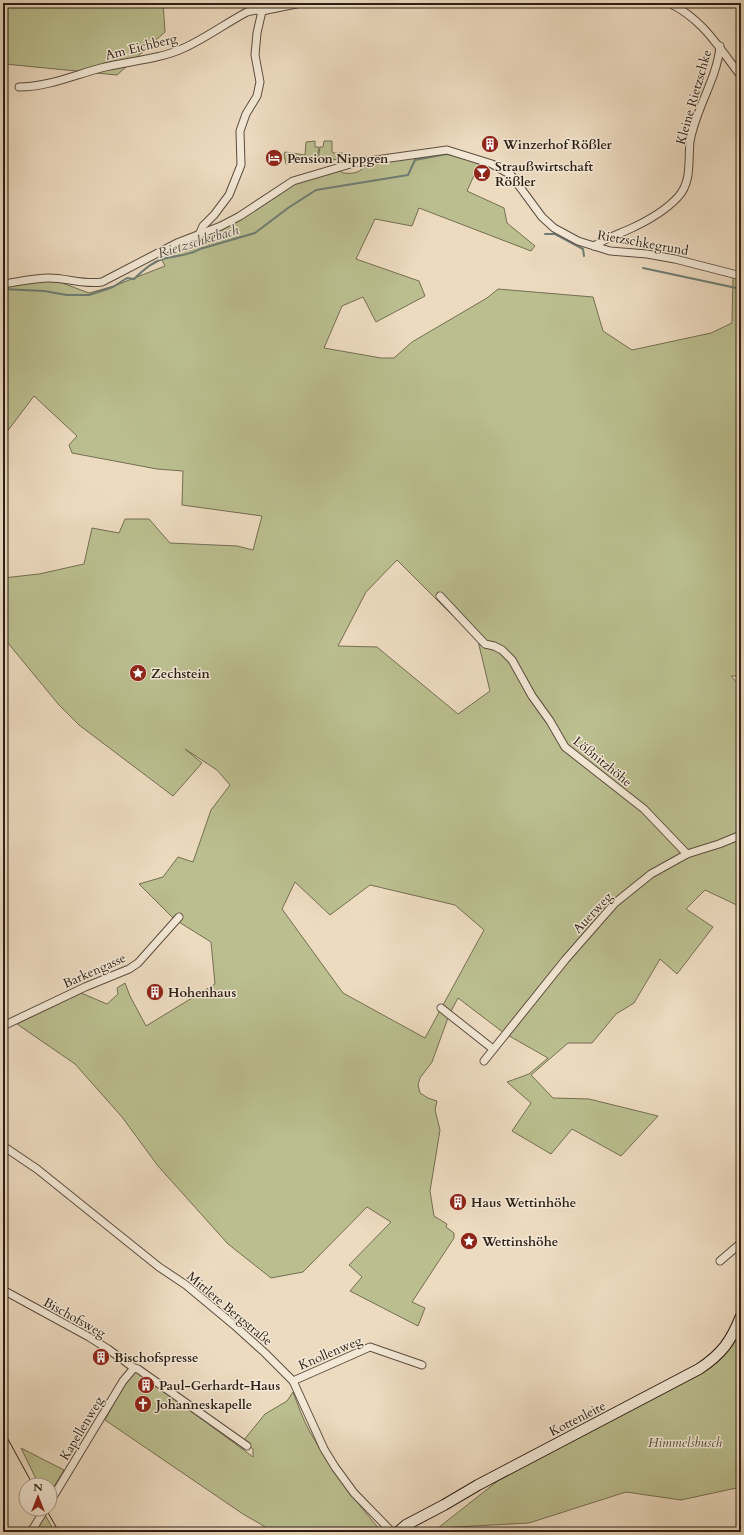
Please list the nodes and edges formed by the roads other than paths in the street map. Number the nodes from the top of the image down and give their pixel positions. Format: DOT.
graph roads {
  1 [pos="253,3"];
  2 [pos="301,3"];
  3 [pos="669,3"];
  4 [pos="259,11"];
  5 [pos="720,46"];
  6 [pos="741,76"];
  7 [pos="19,87"];
  8 [pos="200,233"];
  9 [pos="594,246"];
  10 [pos="741,276"];
  11 [pos="3,284"];
  12 [pos="440,596"];
  13 [pos="741,835"];
  14 [pos="687,854"];
  15 [pos="179,917"];
  16 [pos="441,1008"];
  17 [pos="3,1026"];
  18 [pos="493,1049"];
  19 [pos="484,1061"];
  20 [pos="3,1146"];
  21 [pos="741,1243"];
  22 [pos="720,1261"];
  23 [pos="3,1290"];
  24 [pos="741,1316"];
  25 [pos="422,1365"];
  26 [pos="134,1368"];
  27 [pos="293,1381"];
  28 [pos="247,1446"];
  29 [pos="58,1489"];
  30 [pos="40,1517"];
  31 [pos="31,1532"];
  32 [pos="392,1532"];
  33 [pos="398,1532"];
  1 -- 4 [label="street"];
  2 -- 4 [label="street, Am Eichberg"];
  3 -- 5 [label="street"];
  4 -- 7 [label="street, Am Eichberg"];
  4 -- 8 [label="street"];
  5 -- 6 [label="street"];
  5 -- 9 [label="street, Kleine Rietzschke"];
  8 -- 9 [label="street, Rietzschkegrund"];
  8 -- 11 [label="street, Rietzschkegrund"];
  9 -- 10 [label="street, Rietzschkegrund"];
  12 -- 14 [label="street, Lößnitzhöhe"];
  13 -- 14 [label="street, Auerweg"];
  14 -- 18 [label="street, Auerweg"];
  15 -- 17 [label="street, Barkengasse"];
  16 -- 18 [label="street"];
  18 -- 19 [label="street, Auerweg"];
  20 -- 27 [label="street, Mittlere Bergstraße"];
  21 -- 22 [label="street"];
  23 -- 26 [label="street, Bischofsweg"];
  24 -- 33 [label="street, Kottenleite"];
  25 -- 27 [label="street, Knollenweg"];
  26 -- 28 [label="street, Bischofsweg"];
  26 -- 29 [label="street, Kapellenweg"];
  27 -- 32 [label="street, Mittlere Bergstraße"];
  30 -- 31 [label="street"];
}
